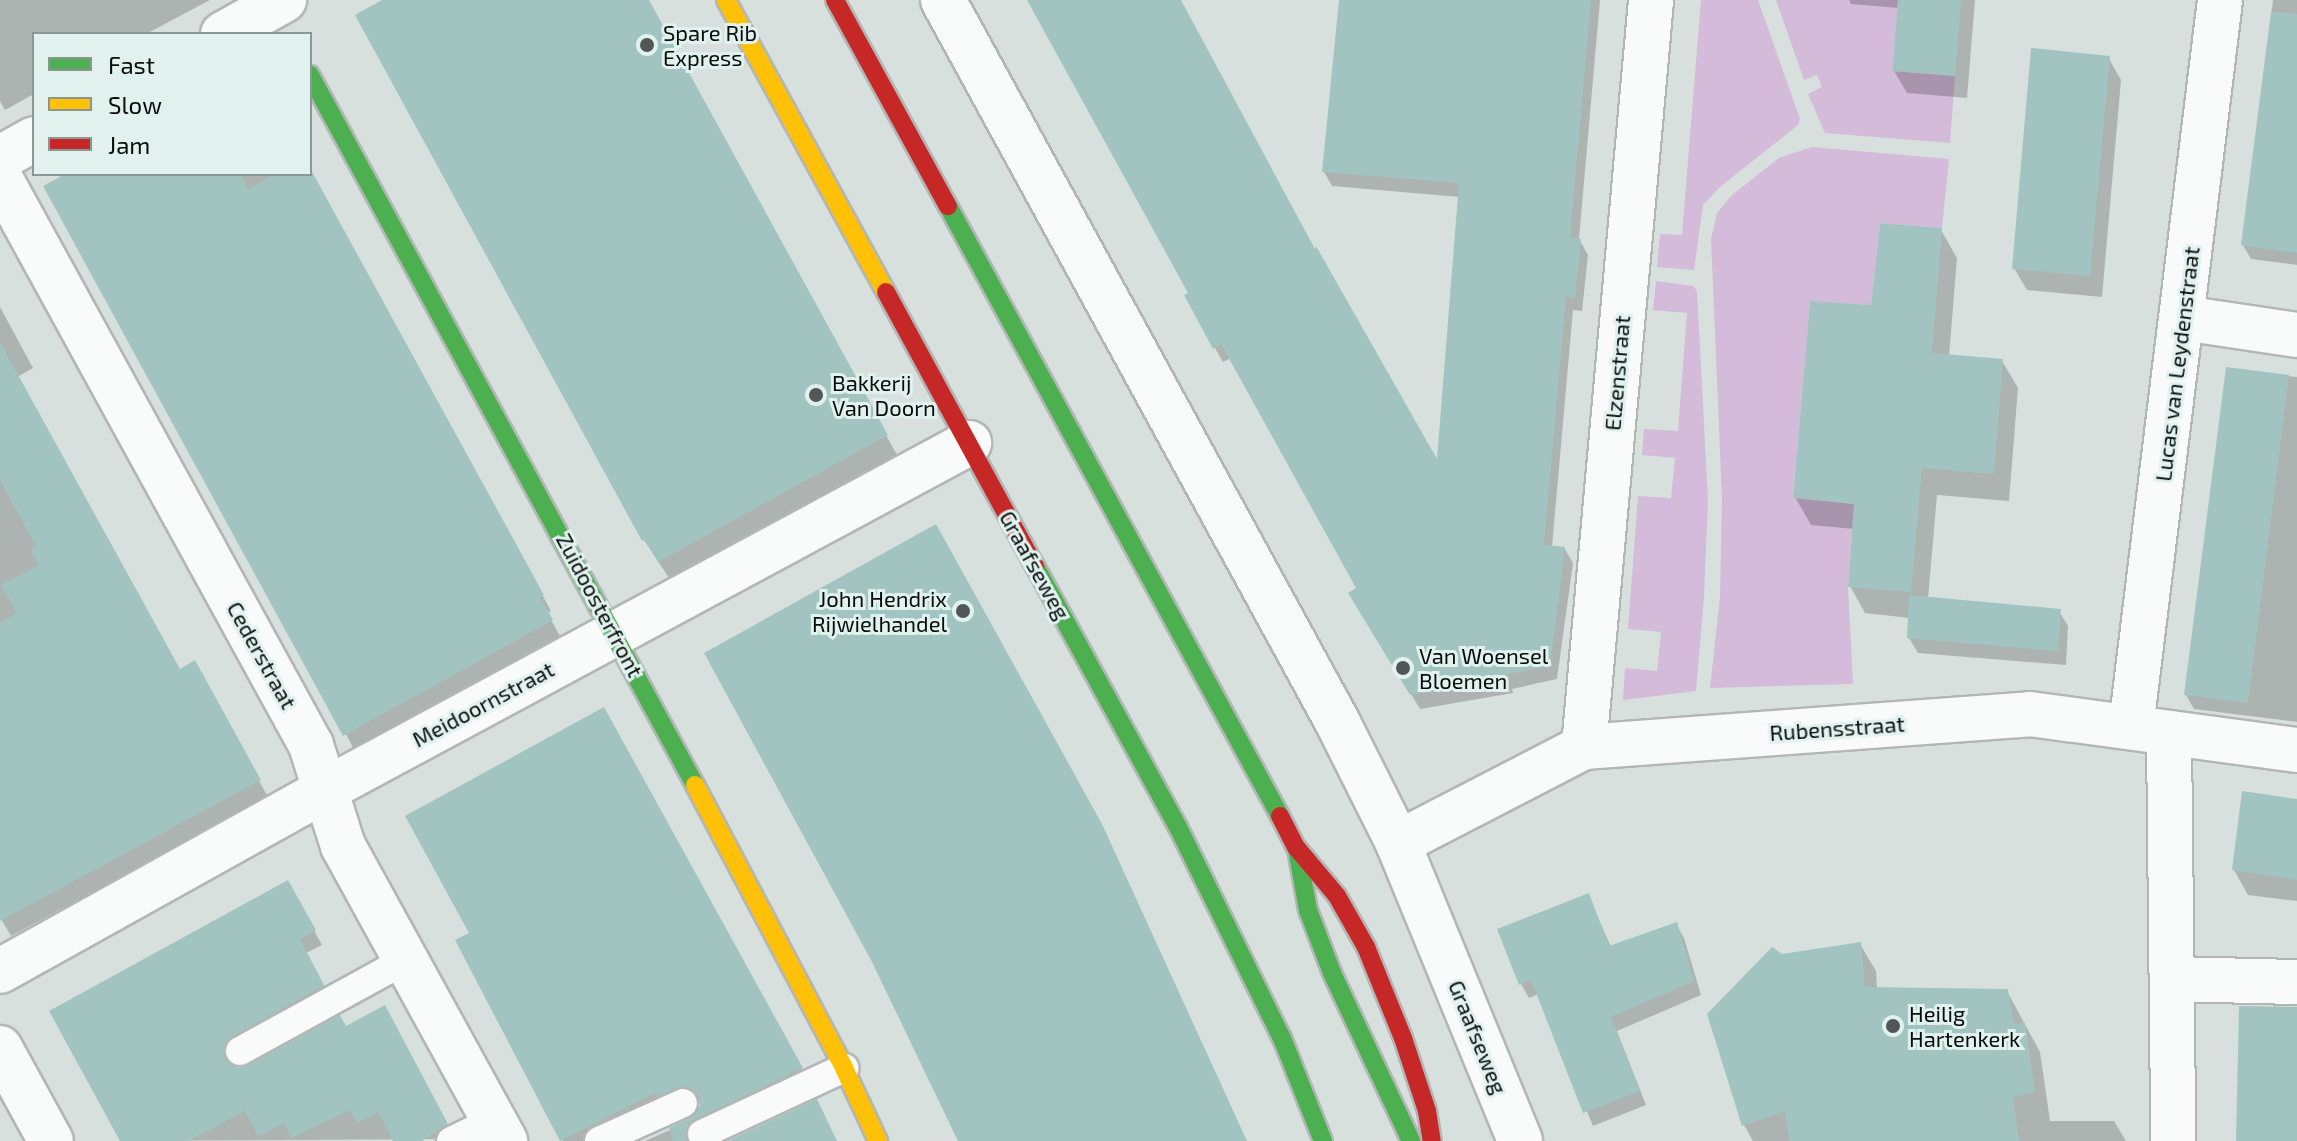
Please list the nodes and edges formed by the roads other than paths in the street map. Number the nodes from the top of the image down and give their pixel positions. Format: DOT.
graph roads {
  1 [pos="726,0"];
  2 [pos="835,0"];
  3 [pos="943,0"];
  4 [pos="1651,0"];
  5 [pos="2220,0"];
  6 [pos="278,10"];
  7 [pos="228,32"];
  8 [pos="312,79"];
  9 [pos="32,140"];
  10 [pos="0,158"];
  11 [pos="0,178"];
  12 [pos="2183,318"];
  13 [pos="2297,335"];
  14 [pos="969,443"];
  15 [pos="615,633"];
  16 [pos="2150,730"];
  17 [pos="1584,747"];
  18 [pos="2297,750"];
  19 [pos="323,791"];
  20 [pos="1398,843"];
  21 [pos="1296,847"];
  22 [pos="404,961"];
  23 [pos="0,971"];
  24 [pos="2173,979"];
  25 [pos="2297,982"];
  26 [pos="0,1048"];
  27 [pos="240,1051"];
  28 [pos="844,1068"];
  29 [pos="683,1103"];
  30 [pos="14,1106"];
  31 [pos="499,1130"];
  32 [pos="702,1134"];
  33 [pos="51,1141"];
  34 [pos="451,1141"];
  35 [pos="599,1141"];
  36 [pos="878,1141"];
  37 [pos="1323,1141"];
  38 [pos="1411,1141"];
  39 [pos="1432,1141"];
  40 [pos="1520,1141"];
  41 [pos="2173,1141"];
  1 -- 14 [label="street, Graafseweg"];
  2 -- 21 [label="street"];
  3 -- 20 [label="street, Graafseweg"];
  4 -- 17 [label="street, Elzenstraat"];
  5 -- 12 [label="street, Lucas van Leydenstraat"];
  6 -- 7 [label="street"];
  8 -- 15 [label="street, Zuidoosterfront"];
  9 -- 10 [label="street"];
  11 -- 19 [label="street, Cederstraat"];
  12 -- 13 [label="street"];
  12 -- 16 [label="street, Lucas van Leydenstraat"];
  14 -- 15 [label="street, Meidoornstraat"];
  14 -- 37 [label="street, Graafseweg"];
  15 -- 19 [label="street, Meidoornstraat"];
  15 -- 28 [label="street, Zuidoosterfront"];
  16 -- 17 [label="street, Rubensstraat"];
  16 -- 18 [label="street, Rubensstraat"];
  16 -- 24 [label="street, Lucas van Leydenstraat"];
  17 -- 20 [label="street, Rubensstraat"];
  19 -- 22 [label="street, Cederstraat"];
  19 -- 23 [label="street, Meidoornstraat"];
  20 -- 40 [label="street, Graafseweg"];
  21 -- 38 [label="street"];
  21 -- 39 [label="street"];
  22 -- 27 [label="lane"];
  22 -- 31 [label="street, Cederstraat"];
  24 -- 25 [label="street"];
  24 -- 41 [label="street, Lucas van Leydenstraat"];
  26 -- 30 [label="street"];
  28 -- 32 [label="lane"];
  28 -- 36 [label="street, Zuidoosterfront"];
  29 -- 35 [label="lane"];
  30 -- 33 [label="street"];
  31 -- 34 [label="lane"];
}
